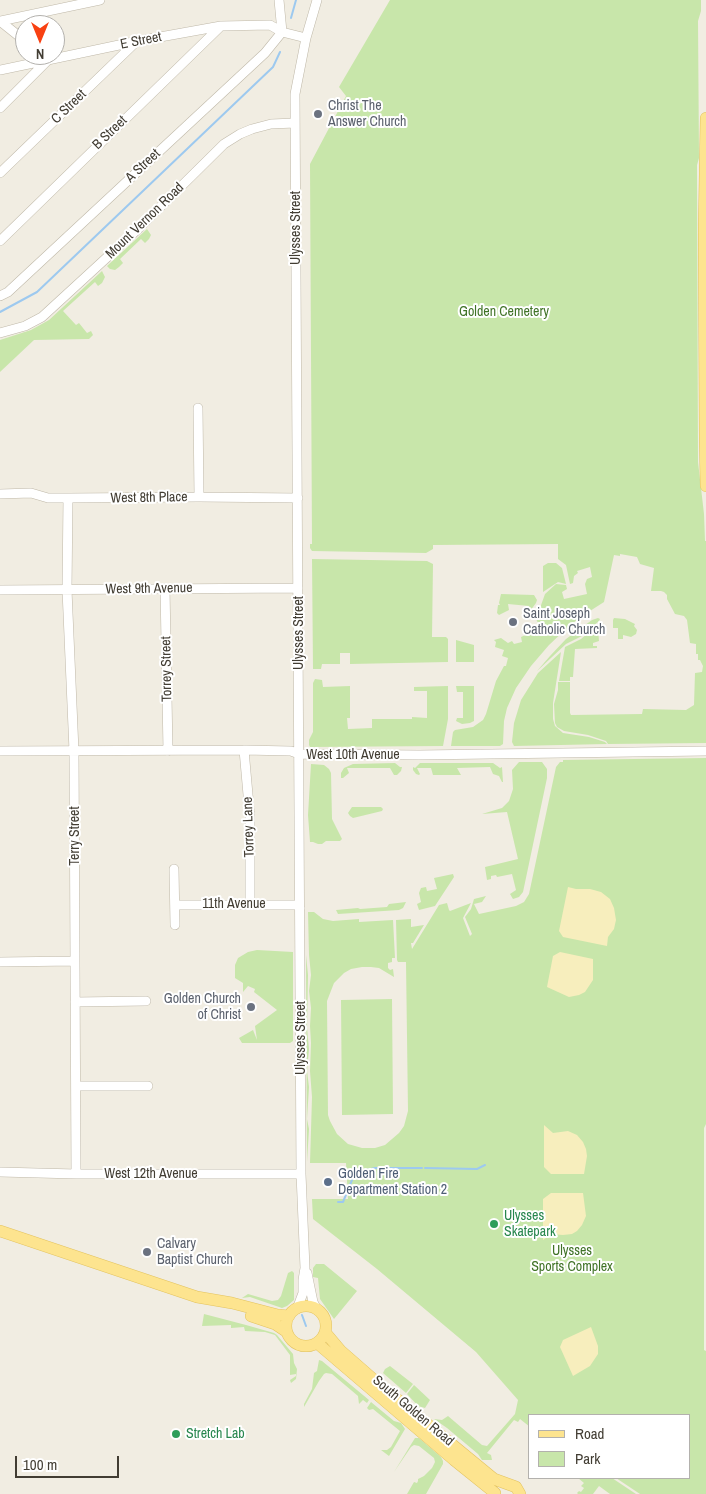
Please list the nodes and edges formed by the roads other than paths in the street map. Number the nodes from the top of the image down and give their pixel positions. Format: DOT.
graph roads {
  1 [pos="100,0"];
  2 [pos="278,0"];
  3 [pos="317,0"];
  4 [pos="0,21"];
  5 [pos="221,26"];
  6 [pos="282,32"];
  7 [pos="15,34"];
  8 [pos="306,38"];
  9 [pos="138,41"];
  10 [pos="65,54"];
  11 [pos="19,65"];
  12 [pos="39,65"];
  13 [pos="0,70"];
  14 [pos="0,108"];
  15 [pos="706,118"];
  16 [pos="295,123"];
  17 [pos="0,174"];
  18 [pos="0,241"];
  19 [pos="0,296"];
  20 [pos="0,333"];
  21 [pos="198,408"];
  22 [pos="705,409"];
  23 [pos="706,486"];
  24 [pos="0,494"];
  25 [pos="199,497"];
  26 [pos="68,498"];
  27 [pos="298,498"];
  28 [pos="165,588"];
  29 [pos="298,588"];
  30 [pos="0,590"];
  31 [pos="67,590"];
  32 [pos="168,750"];
  33 [pos="244,750"];
  34 [pos="0,751"];
  35 [pos="74,751"];
  36 [pos="706,751"];
  37 [pos="299,754"];
  38 [pos="174,869"];
  39 [pos="175,904"];
  40 [pos="250,904"];
  41 [pos="297,906"];
  42 [pos="175,925"];
  43 [pos="75,961"];
  44 [pos="0,962"];
  45 [pos="146,1001"];
  46 [pos="75,1002"];
  47 [pos="76,1086"];
  48 [pos="148,1086"];
  49 [pos="0,1172"];
  50 [pos="76,1174"];
  51 [pos="302,1174"];
  52 [pos="0,1232"];
  53 [pos="305,1268"];
  54 [pos="209,1300"];
  55 [pos="317,1310"];
  56 [pos="293,1312"];
  57 [pos="286,1332"];
  58 [pos="325,1332"];
  59 [pos="317,1343"];
  60 [pos="506,1484"];
  61 [pos="495,1494"];
  62 [pos="520,1494"];
  1 -- 4 [label="street"];
  2 -- 6 [label="street"];
  3 -- 8 [label="street, Ulysses Street"];
  4 -- 7 [label="street"];
  5 -- 6 [label="street, E Street"];
  5 -- 9 [label="street, E Street"];
  5 -- 18 [label="street, B Street"];
  6 -- 8 [label="street, E Street"];
  6 -- 19 [label="street, A Street"];
  8 -- 16 [label="street, Ulysses Street"];
  9 -- 10 [label="street, E Street"];
  9 -- 17 [label="street, C Street"];
  11 -- 13 [label="street, E Street"];
  12 -- 14 [label="street"];
  15 -- 22 [label="main road"];
  16 -- 20 [label="street, Mount Vernon Road"];
  16 -- 27 [label="street, Ulysses Street"];
  21 -- 25 [label="street"];
  22 -- 23 [label="main road"];
  24 -- 26 [label="street, West 8th Place"];
  25 -- 26 [label="street, West 8th Place"];
  25 -- 27 [label="street, West 8th Place"];
  26 -- 31 [label="street, Terry Street"];
  27 -- 29 [label="street, Ulysses Street"];
  28 -- 29 [label="street, West 9th Avenue"];
  28 -- 31 [label="street, West 9th Avenue"];
  28 -- 32 [label="street, Torrey Street"];
  29 -- 37 [label="street, Ulysses Street"];
  30 -- 31 [label="street, West 9th Avenue"];
  31 -- 35 [label="street, Terry Street"];
  32 -- 33 [label="street, West 10th Avenue"];
  32 -- 35 [label="street, West 10th Avenue"];
  33 -- 37 [label="street, West 10th Avenue"];
  33 -- 40 [label="street, Torrey Lane"];
  34 -- 35 [label="street, West 10th Avenue"];
  35 -- 43 [label="street, Terry Street"];
  36 -- 37 [label="street, West 10th Avenue"];
  37 -- 41 [label="street, Ulysses Street"];
  38 -- 39 [label="street"];
  39 -- 40 [label="street, 11th Avenue"];
  39 -- 42 [label="street"];
  40 -- 41 [label="street, 11th Avenue"];
  41 -- 51 [label="street, Ulysses Street"];
  43 -- 44 [label="street"];
  43 -- 46 [label="street, Terry Street"];
  45 -- 46 [label="street"];
  46 -- 47 [label="street, Terry Street"];
  47 -- 48 [label="street"];
  47 -- 50 [label="street, Terry Street"];
  49 -- 50 [label="street, West 12th Avenue"];
  50 -- 51 [label="street, West 12th Avenue"];
  51 -- 53 [label="street, Ulysses Street"];
  52 -- 54 [label="main road"];
  53 -- 55 [label="street, Ulysses Street"];
  53 -- 56 [label="street, Ulysses Street"];
  54 -- 56 [label="main road"];
  54 -- 57 [label="main road"];
  55 -- 56 [label="main road"];
  55 -- 58 [label="main road"];
  56 -- 57 [label="main road"];
  57 -- 59 [label="main road"];
  58 -- 59 [label="main road"];
  58 -- 60 [label="main road, South Golden Road"];
  59 -- 61 [label="main road, South Golden Road"];
  60 -- 61 [label="main road"];
  60 -- 62 [label="main road, South Golden Road"];
}
